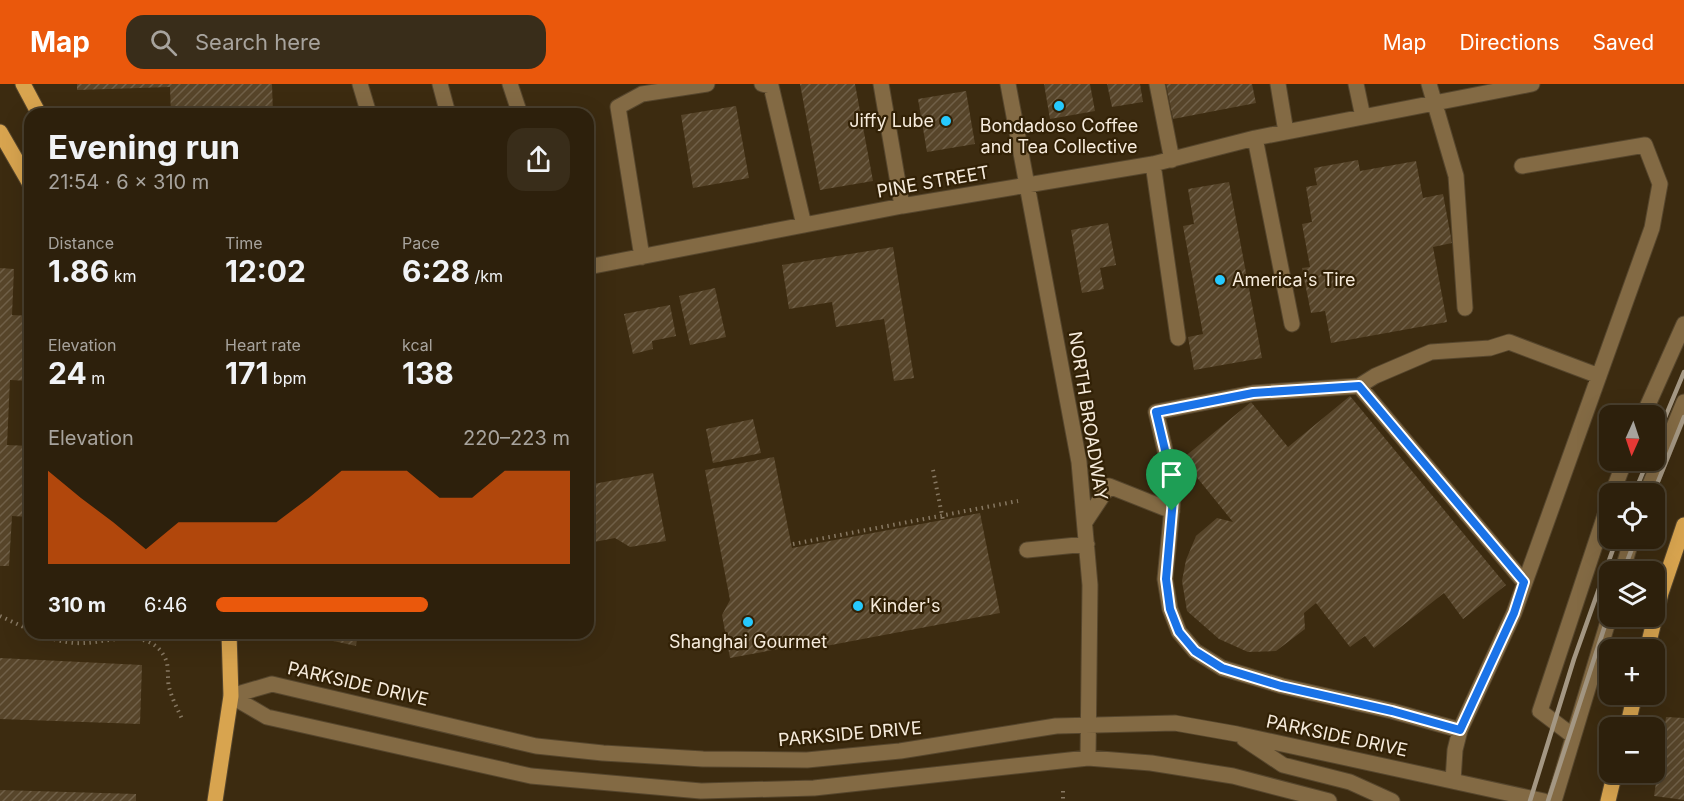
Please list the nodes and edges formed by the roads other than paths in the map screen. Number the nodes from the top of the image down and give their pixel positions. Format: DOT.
graph roads {
  1 [pos="23,84"];
  2 [pos="360,84"];
  3 [pos="440,84"];
  4 [pos="510,84"];
  5 [pos="707,84"];
  6 [pos="762,84"];
  7 [pos="880,84"];
  8 [pos="1008,84"];
  9 [pos="1157,84"];
  10 [pos="1278,84"];
  11 [pos="1356,84"];
  12 [pos="1429,84"];
  13 [pos="1532,84"];
  14 [pos="1499,87"];
  15 [pos="1435,103"];
  16 [pos="36,108"];
  17 [pos="367,108"];
  18 [pos="446,108"];
  19 [pos="518,108"];
  20 [pos="1363,117"];
  21 [pos="0,132"];
  22 [pos="1286,132"];
  23 [pos="1255,138"];
  24 [pos="1172,160"];
  25 [pos="1153,164"];
  26 [pos="1522,166"];
  27 [pos="24,174"];
  28 [pos="1027,185"];
  29 [pos="902,206"];
  30 [pos="804,225"];
  31 [pos="642,257"];
  32 [pos="594,264"];
  33 [pos="1466,308"];
  34 [pos="1292,324"];
  35 [pos="1684,324"];
  36 [pos="1178,338"];
  37 [pos="1599,376"];
  38 [pos="1359,386"];
  39 [pos="1684,402"];
  40 [pos="1648,405"];
  41 [pos="1651,483"];
  42 [pos="1172,511"];
  43 [pos="1084,522"];
  44 [pos="1684,525"];
  45 [pos="1599,533"];
  46 [pos="1087,544"];
  47 [pos="1027,550"];
  48 [pos="1524,582"];
  49 [pos="1606,627"];
  50 [pos="229,639"];
  51 [pos="1650,639"];
  52 [pos="231,696"];
  53 [pos="1088,723"];
  54 [pos="1460,730"];
  55 [pos="1237,734"];
  56 [pos="1573,736"];
  57 [pos="1088,758"];
  58 [pos="1453,781"];
  59 [pos="1612,783"];
  60 [pos="701,796"];
  61 [pos="215,801"];
  62 [pos="1329,801"];
  63 [pos="1392,801"];
  64 [pos="1544,801"];
  65 [pos="1554,801"];
  66 [pos="1608,801"];
  1 -- 16 [label="main road"];
  2 -- 17 [label="street"];
  3 -- 18 [label="street"];
  4 -- 19 [label="street"];
  5 -- 31 [label="street"];
  6 -- 30 [label="street"];
  7 -- 29 [label="street"];
  8 -- 28 [label="street, NORTH BROADWAY"];
  9 -- 24 [label="street"];
  10 -- 22 [label="street"];
  11 -- 20 [label="street"];
  12 -- 15 [label="street"];
  13 -- 14 [label="street, PINE STREET"];
  14 -- 15 [label="street, PINE STREET"];
  15 -- 20 [label="street, PINE STREET"];
  15 -- 33 [label="street"];
  20 -- 22 [label="street, PINE STREET"];
  21 -- 27 [label="main road"];
  22 -- 23 [label="street, PINE STREET"];
  23 -- 24 [label="street, PINE STREET"];
  23 -- 34 [label="street"];
  24 -- 25 [label="street, PINE STREET"];
  25 -- 28 [label="street, PINE STREET"];
  25 -- 36 [label="street"];
  26 -- 37 [label="street"];
  28 -- 29 [label="street, PINE STREET"];
  28 -- 43 [label="street, NORTH BROADWAY"];
  29 -- 30 [label="street, PINE STREET"];
  30 -- 31 [label="street, PINE STREET"];
  31 -- 32 [label="street, PINE STREET"];
  35 -- 40 [label="street"];
  37 -- 38 [label="street"];
  37 -- 48 [label="street"];
  38 -- 42 [label="street"];
  38 -- 48 [label="street"];
  39 -- 41 [label="street"];
  42 -- 43 [label="street"];
  42 -- 54 [label="street"];
  43 -- 46 [label="street, NORTH BROADWAY"];
  44 -- 51 [label="main road"];
  45 -- 56 [label="street"];
  46 -- 47 [label="street"];
  46 -- 53 [label="street, NORTH BROADWAY"];
  48 -- 54 [label="street"];
  49 -- 56 [label="street"];
  50 -- 52 [label="main road"];
  52 -- 53 [label="street, PARKSIDE DRIVE"];
  52 -- 60 [label="street"];
  52 -- 61 [label="main road"];
  53 -- 55 [label="street, PARKSIDE DRIVE"];
  53 -- 57 [label="street, NORTH BROADWAY"];
  54 -- 58 [label="street"];
  55 -- 58 [label="street, PARKSIDE DRIVE"];
  55 -- 63 [label="street"];
  56 -- 65 [label="street"];
  57 -- 60 [label="street"];
  57 -- 62 [label="street"];
  58 -- 64 [label="street, PARKSIDE DRIVE"];
  59 -- 66 [label="main road"];
}
